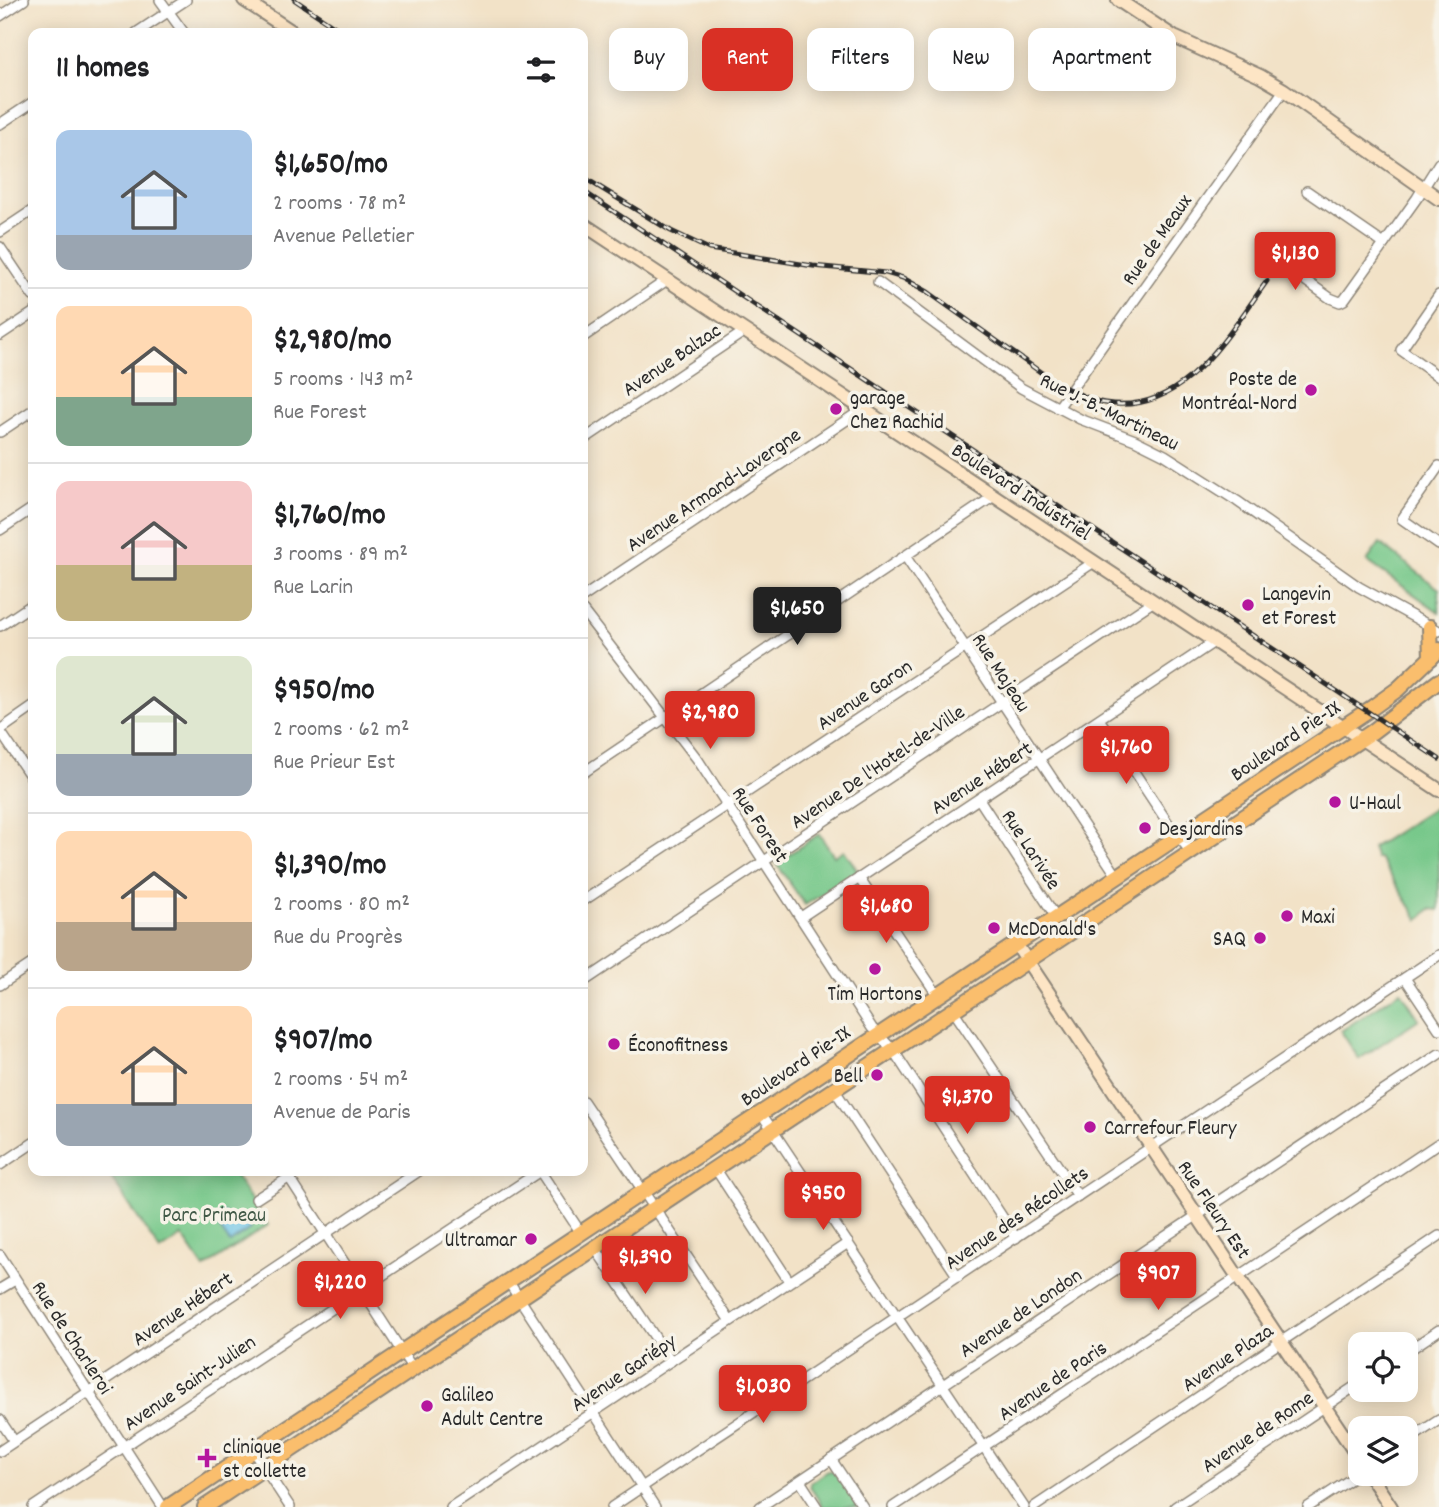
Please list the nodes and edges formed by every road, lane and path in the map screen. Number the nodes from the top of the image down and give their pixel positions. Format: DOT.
graph roads {
  1 [pos="24,0"];
  2 [pos="160,0"];
  3 [pos="186,0"];
  4 [pos="244,0"];
  5 [pos="1118,0"];
  6 [pos="169,12"];
  7 [pos="0,16"];
  8 [pos="144,28"];
  9 [pos="180,28"];
  10 [pos="286,28"];
  11 [pos="1284,90"];
  12 [pos="28,105"];
  13 [pos="0,124"];
  14 [pos="1439,163"];
  15 [pos="1423,188"];
  16 [pos="1307,191"];
  17 [pos="1439,199"];
  18 [pos="28,213"];
  19 [pos="588,231"];
  20 [pos="0,232"];
  21 [pos="1384,244"];
  22 [pos="0,247"];
  23 [pos="1278,261"];
  24 [pos="667,280"];
  25 [pos="878,282"];
  26 [pos="28,289"];
  27 [pos="1439,295"];
  28 [pos="28,316"];
  29 [pos="744,331"];
  30 [pos="588,334"];
  31 [pos="0,335"];
  32 [pos="1439,377"];
  33 [pos="1058,408"];
  34 [pos="863,410"];
  35 [pos="28,413"];
  36 [pos="0,432"];
  37 [pos="588,437"];
  38 [pos="1439,466"];
  39 [pos="994,496"];
  40 [pos="28,511"];
  41 [pos="0,530"];
  42 [pos="1439,545"];
  43 [pos="905,556"];
  44 [pos="1094,562"];
  45 [pos="588,594"];
  46 [pos="1154,601"];
  47 [pos="28,607"];
  48 [pos="588,618"];
  49 [pos="0,626"];
  50 [pos="1434,629"];
  51 [pos="1214,642"];
  52 [pos="966,647"];
  53 [pos="1435,654"];
  54 [pos="1439,681"];
  55 [pos="1002,704"];
  56 [pos="28,710"];
  57 [pos="665,718"];
  58 [pos="1099,719"];
  59 [pos="1343,727"];
  60 [pos="0,730"];
  61 [pos="1361,739"];
  62 [pos="1038,760"];
  63 [pos="588,770"];
  64 [pos="28,772"];
  65 [pos="1439,790"];
  66 [pos="979,799"];
  67 [pos="729,805"];
  68 [pos="1177,836"];
  69 [pos="1191,852"];
  70 [pos="765,861"];
  71 [pos="1117,876"];
  72 [pos="859,878"];
  73 [pos="588,898"];
  74 [pos="801,917"];
  75 [pos="1056,917"];
  76 [pos="1016,944"];
  77 [pos="1439,955"];
  78 [pos="1027,961"];
  79 [pos="28,965"];
  80 [pos="1405,978"];
  81 [pos="588,979"];
  82 [pos="0,985"];
  83 [pos="938,996"];
  84 [pos="953,1010"];
  85 [pos="1439,1029"];
  86 [pos="878,1036"];
  87 [pos="893,1050"];
  88 [pos="1439,1054"];
  89 [pos="834,1090"];
  90 [pos="588,1109"];
  91 [pos="761,1113"];
  92 [pos="772,1130"];
  93 [pos="1439,1143"];
  94 [pos="28,1146"];
  95 [pos="1151,1147"];
  96 [pos="0,1165"];
  97 [pos="715,1168"];
  98 [pos="285,1176"];
  99 [pos="288,1176"];
  100 [pos="412,1176"];
  101 [pos="532,1176"];
  102 [pos="543,1176"];
  103 [pos="643,1192"];
  104 [pos="1078,1196"];
  105 [pos="256,1199"];
  106 [pos="655,1208"];
  107 [pos="1197,1215"];
  108 [pos="326,1233"];
  109 [pos="581,1233"];
  110 [pos="1439,1236"];
  111 [pos="1016,1238"];
  112 [pos="848,1243"];
  113 [pos="596,1248"];
  114 [pos="0,1255"];
  115 [pos="958,1277"];
  116 [pos="1237,1277"];
  117 [pos="15,1280"];
  118 [pos="508,1281"];
  119 [pos="789,1281"];
  120 [pos="362,1288"];
  121 [pos="0,1289"];
  122 [pos="519,1298"];
  123 [pos="898,1317"];
  124 [pos="730,1321"];
  125 [pos="1439,1330"];
  126 [pos="1281,1342"];
  127 [pos="1418,1344"];
  128 [pos="402,1351"];
  129 [pos="671,1361"];
  130 [pos="413,1369"];
  131 [pos="943,1385"];
  132 [pos="1348,1391"];
  133 [pos="89,1392"];
  134 [pos="1324,1407"];
  135 [pos="594,1413"];
  136 [pos="0,1419"];
  137 [pos="1439,1420"];
  138 [pos="1418,1434"];
  139 [pos="14,1441"];
  140 [pos="1348,1442"];
  141 [pos="124,1447"];
  142 [pos="984,1447"];
  143 [pos="0,1451"];
  144 [pos="253,1451"];
  145 [pos="831,1459"];
  146 [pos="264,1468"];
  147 [pos="800,1481"];
  148 [pos="1348,1481"];
  149 [pos="1376,1486"];
  150 [pos="642,1487"];
  151 [pos="33,1507"];
  152 [pos="166,1507"];
  153 [pos="205,1507"];
  154 [pos="290,1507"];
  155 [pos="451,1507"];
  156 [pos="612,1507"];
  157 [pos="655,1507"];
  158 [pos="761,1507"];
  159 [pos="817,1507"];
  160 [pos="863,1507"];
  161 [pos="893,1507"];
  162 [pos="1024,1507"];
  163 [pos="1034,1507"];
  164 [pos="1175,1507"];
  165 [pos="1308,1507"];
  166 [pos="1391,1507"];
  1 -- 7 [label="street"];
  2 -- 6 [label="street"];
  3 -- 6 [label="street"];
  4 -- 10 [label="street"];
  5 -- 11 [label="street"];
  6 -- 8 [label="street"];
  6 -- 9 [label="street"];
  11 -- 15 [label="street"];
  11 -- 33 [label="street, Rue de Meaux"];
  12 -- 13 [label="street"];
  14 -- 15 [label="street"];
  15 -- 17 [label="street"];
  15 -- 21 [label="street"];
  16 -- 21 [label="street"];
  18 -- 20 [label="street"];
  19 -- 24 [label="street, Boulevard Industriel"];
  21 -- 23 [label="street"];
  22 -- 26 [label="street"];
  24 -- 29 [label="street, Boulevard Industriel"];
  24 -- 30 [label="street"];
  25 -- 33 [label="street, Rue J.-B.-Martineau"];
  27 -- 32 [label="street"];
  28 -- 31 [label="street"];
  29 -- 34 [label="street, Boulevard Industriel"];
  29 -- 37 [label="street, Avenue Balzac"];
  33 -- 50 [label="street, Rue J.-B.-Martineau"];
  34 -- 39 [label="street, Boulevard Industriel"];
  34 -- 45 [label="street, Avenue Armand-Lavergne"];
  35 -- 36 [label="street"];
  38 -- 42 [label="street"];
  39 -- 43 [label="street"];
  39 -- 44 [label="street, Boulevard Industriel"];
  40 -- 41 [label="street"];
  43 -- 52 [label="street, Rue Majeau"];
  43 -- 57 [label="street"];
  44 -- 46 [label="street, Boulevard Industriel"];
  44 -- 52 [label="street, Avenue Garon"];
  46 -- 51 [label="street, Boulevard Industriel"];
  46 -- 55 [label="street, Avenue De l'Hotel-de-Ville"];
  47 -- 49 [label="street"];
  48 -- 57 [label="street, Rue Forest"];
  50 -- 53 [label="main road"];
  51 -- 58 [label="street, Avenue Hébert"];
  51 -- 59 [label="street, Boulevard Industriel"];
  52 -- 55 [label="street, Rue Majeau"];
  52 -- 67 [label="street, Avenue Garon"];
  53 -- 59 [label="main road, Boulevard Pie-IX"];
  54 -- 61 [label="main road, Boulevard Pie-IX"];
  55 -- 62 [label="street, Rue Majeau"];
  55 -- 70 [label="street, Avenue De l'Hotel-de-Ville"];
  56 -- 60 [label="street"];
  57 -- 63 [label="street"];
  57 -- 67 [label="street, Rue Forest"];
  58 -- 62 [label="street, Avenue Hébert"];
  58 -- 68 [label="street"];
  59 -- 61 [label="street, Boulevard Industriel"];
  59 -- 68 [label="main road, Boulevard Pie-IX"];
  60 -- 64 [label="street"];
  61 -- 65 [label="street, Boulevard Industriel"];
  61 -- 69 [label="main road, Boulevard Pie-IX"];
  62 -- 66 [label="street, Avenue Hébert"];
  62 -- 71 [label="street, Rue Majeau"];
  66 -- 72 [label="street, Avenue Hébert"];
  66 -- 75 [label="street, Rue Larivée"];
  67 -- 70 [label="street, Rue Forest"];
  67 -- 73 [label="street, Avenue Garon"];
  68 -- 69 [label="street"];
  68 -- 71 [label="main road, Boulevard Pie-IX"];
  69 -- 78 [label="main road, Boulevard Pie-IX"];
  70 -- 74 [label="street, Rue Forest"];
  70 -- 81 [label="street, Avenue De l'Hotel-de-Ville"];
  71 -- 75 [label="main road, Boulevard Pie-IX"];
  72 -- 74 [label="street, Avenue Hébert"];
  72 -- 83 [label="street"];
  74 -- 86 [label="street, Rue Forest"];
  75 -- 76 [label="main road, Boulevard Pie-IX"];
  76 -- 78 [label="street, Rue Fleury Est"];
  76 -- 83 [label="main road, Boulevard Pie-IX"];
  77 -- 80 [label="street, Avenue des Récollets"];
  78 -- 84 [label="main road, Boulevard Pie-IX"];
  78 -- 95 [label="street, Rue Fleury Est"];
  79 -- 82 [label="street"];
  80 -- 85 [label="street"];
  80 -- 95 [label="street, Avenue des Récollets"];
  83 -- 86 [label="main road, Boulevard Pie-IX"];
  84 -- 87 [label="main road, Boulevard Pie-IX"];
  84 -- 104 [label="street"];
  86 -- 87 [label="street, Rue Forest"];
  86 -- 91 [label="main road, Boulevard Pie-IX"];
  87 -- 89 [label="main road, Boulevard Pie-IX"];
  87 -- 111 [label="street, Rue Forest"];
  88 -- 107 [label="street, Avenue de London"];
  89 -- 92 [label="main road, Boulevard Pie-IX"];
  89 -- 115 [label="street"];
  90 -- 103 [label="street"];
  91 -- 92 [label="street"];
  91 -- 103 [label="main road, Boulevard Pie-IX"];
  92 -- 97 [label="main road, Boulevard Pie-IX"];
  92 -- 112 [label="street"];
  93 -- 116 [label="street, Avenue de Paris"];
  94 -- 96 [label="street"];
  95 -- 104 [label="street, Avenue des Récollets"];
  95 -- 107 [label="street, Rue Fleury Est"];
  97 -- 106 [label="main road, Boulevard Pie-IX"];
  97 -- 119 [label="street"];
  98 -- 105 [label="street"];
  99 -- 108 [label="street"];
  100 -- 108 [label="street, Avenue Hébert"];
  101 -- 120 [label="street, Avenue Saint-Julien"];
  102 -- 109 [label="street"];
  103 -- 106 [label="street"];
  103 -- 109 [label="main road, Boulevard Pie-IX"];
  104 -- 111 [label="street, Avenue des Récollets"];
  106 -- 113 [label="main road, Boulevard Pie-IX"];
  106 -- 124 [label="street"];
  107 -- 116 [label="street, Rue Fleury Est"];
  107 -- 131 [label="street, Avenue de London"];
  108 -- 120 [label="street"];
  108 -- 133 [label="street, Avenue Hébert"];
  109 -- 118 [label="main road, Boulevard Pie-IX"];
  110 -- 126 [label="street, Avenue Plaza"];
  111 -- 115 [label="street, Avenue des Récollets"];
  112 -- 119 [label="street, Avenue Gariépy"];
  112 -- 123 [label="street"];
  113 -- 122 [label="main road, Boulevard Pie-IX"];
  113 -- 129 [label="street"];
  114 -- 117 [label="street, Rue de Charleroi"];
  115 -- 123 [label="street, Avenue des Récollets"];
  116 -- 126 [label="street, Rue Fleury Est"];
  116 -- 142 [label="street, Avenue de Paris"];
  117 -- 121 [label="street"];
  117 -- 133 [label="street, Rue de Charleroi"];
  118 -- 122 [label="street"];
  118 -- 128 [label="main road, Boulevard Pie-IX"];
  119 -- 124 [label="street, Avenue Gariépy"];
  120 -- 128 [label="street"];
  120 -- 141 [label="street, Avenue Saint-Julien"];
  122 -- 130 [label="main road, Boulevard Pie-IX"];
  122 -- 135 [label="street"];
  123 -- 131 [label="street"];
  123 -- 150 [label="street, Avenue des Récollets"];
  124 -- 129 [label="street, Avenue Gariépy"];
  125 -- 127 [label="street"];
  126 -- 134 [label="street, Rue Fleury Est"];
  126 -- 163 [label="street, Avenue Plaza"];
  128 -- 130 [label="street"];
  128 -- 144 [label="main road, Boulevard Pie-IX"];
  129 -- 135 [label="street, Avenue Gariépy"];
  130 -- 146 [label="main road, Boulevard Pie-IX"];
  131 -- 142 [label="street"];
  131 -- 145 [label="street, Avenue de London"];
  132 -- 134 [label="street, Avenue de Rome"];
  133 -- 139 [label="street, Avenue Hébert"];
  133 -- 141 [label="street, Rue de Charleroi"];
  134 -- 140 [label="street, Rue Fleury Est"];
  134 -- 164 [label="street, Avenue de Rome"];
  135 -- 150 [label="street"];
  135 -- 155 [label="street, Avenue Gariépy"];
  136 -- 139 [label="street"];
  137 -- 138 [label="street"];
  139 -- 143 [label="street, Avenue Hébert"];
  141 -- 151 [label="street, Avenue Saint-Julien"];
  141 -- 152 [label="street, Rue de Charleroi"];
  142 -- 161 [label="street, Avenue de Paris"];
  142 -- 162 [label="street"];
  144 -- 146 [label="street"];
  144 -- 152 [label="main road, Boulevard Pie-IX"];
  145 -- 147 [label="street, Avenue de London"];
  145 -- 160 [label="street"];
  146 -- 153 [label="main road, Boulevard Pie-IX"];
  146 -- 154 [label="street"];
  147 -- 158 [label="street, Avenue de London"];
  147 -- 159 [label="street"];
  148 -- 165 [label="street"];
  149 -- 166 [label="street"];
  150 -- 156 [label="street, Avenue des Récollets"];
  150 -- 157 [label="street"];
}
